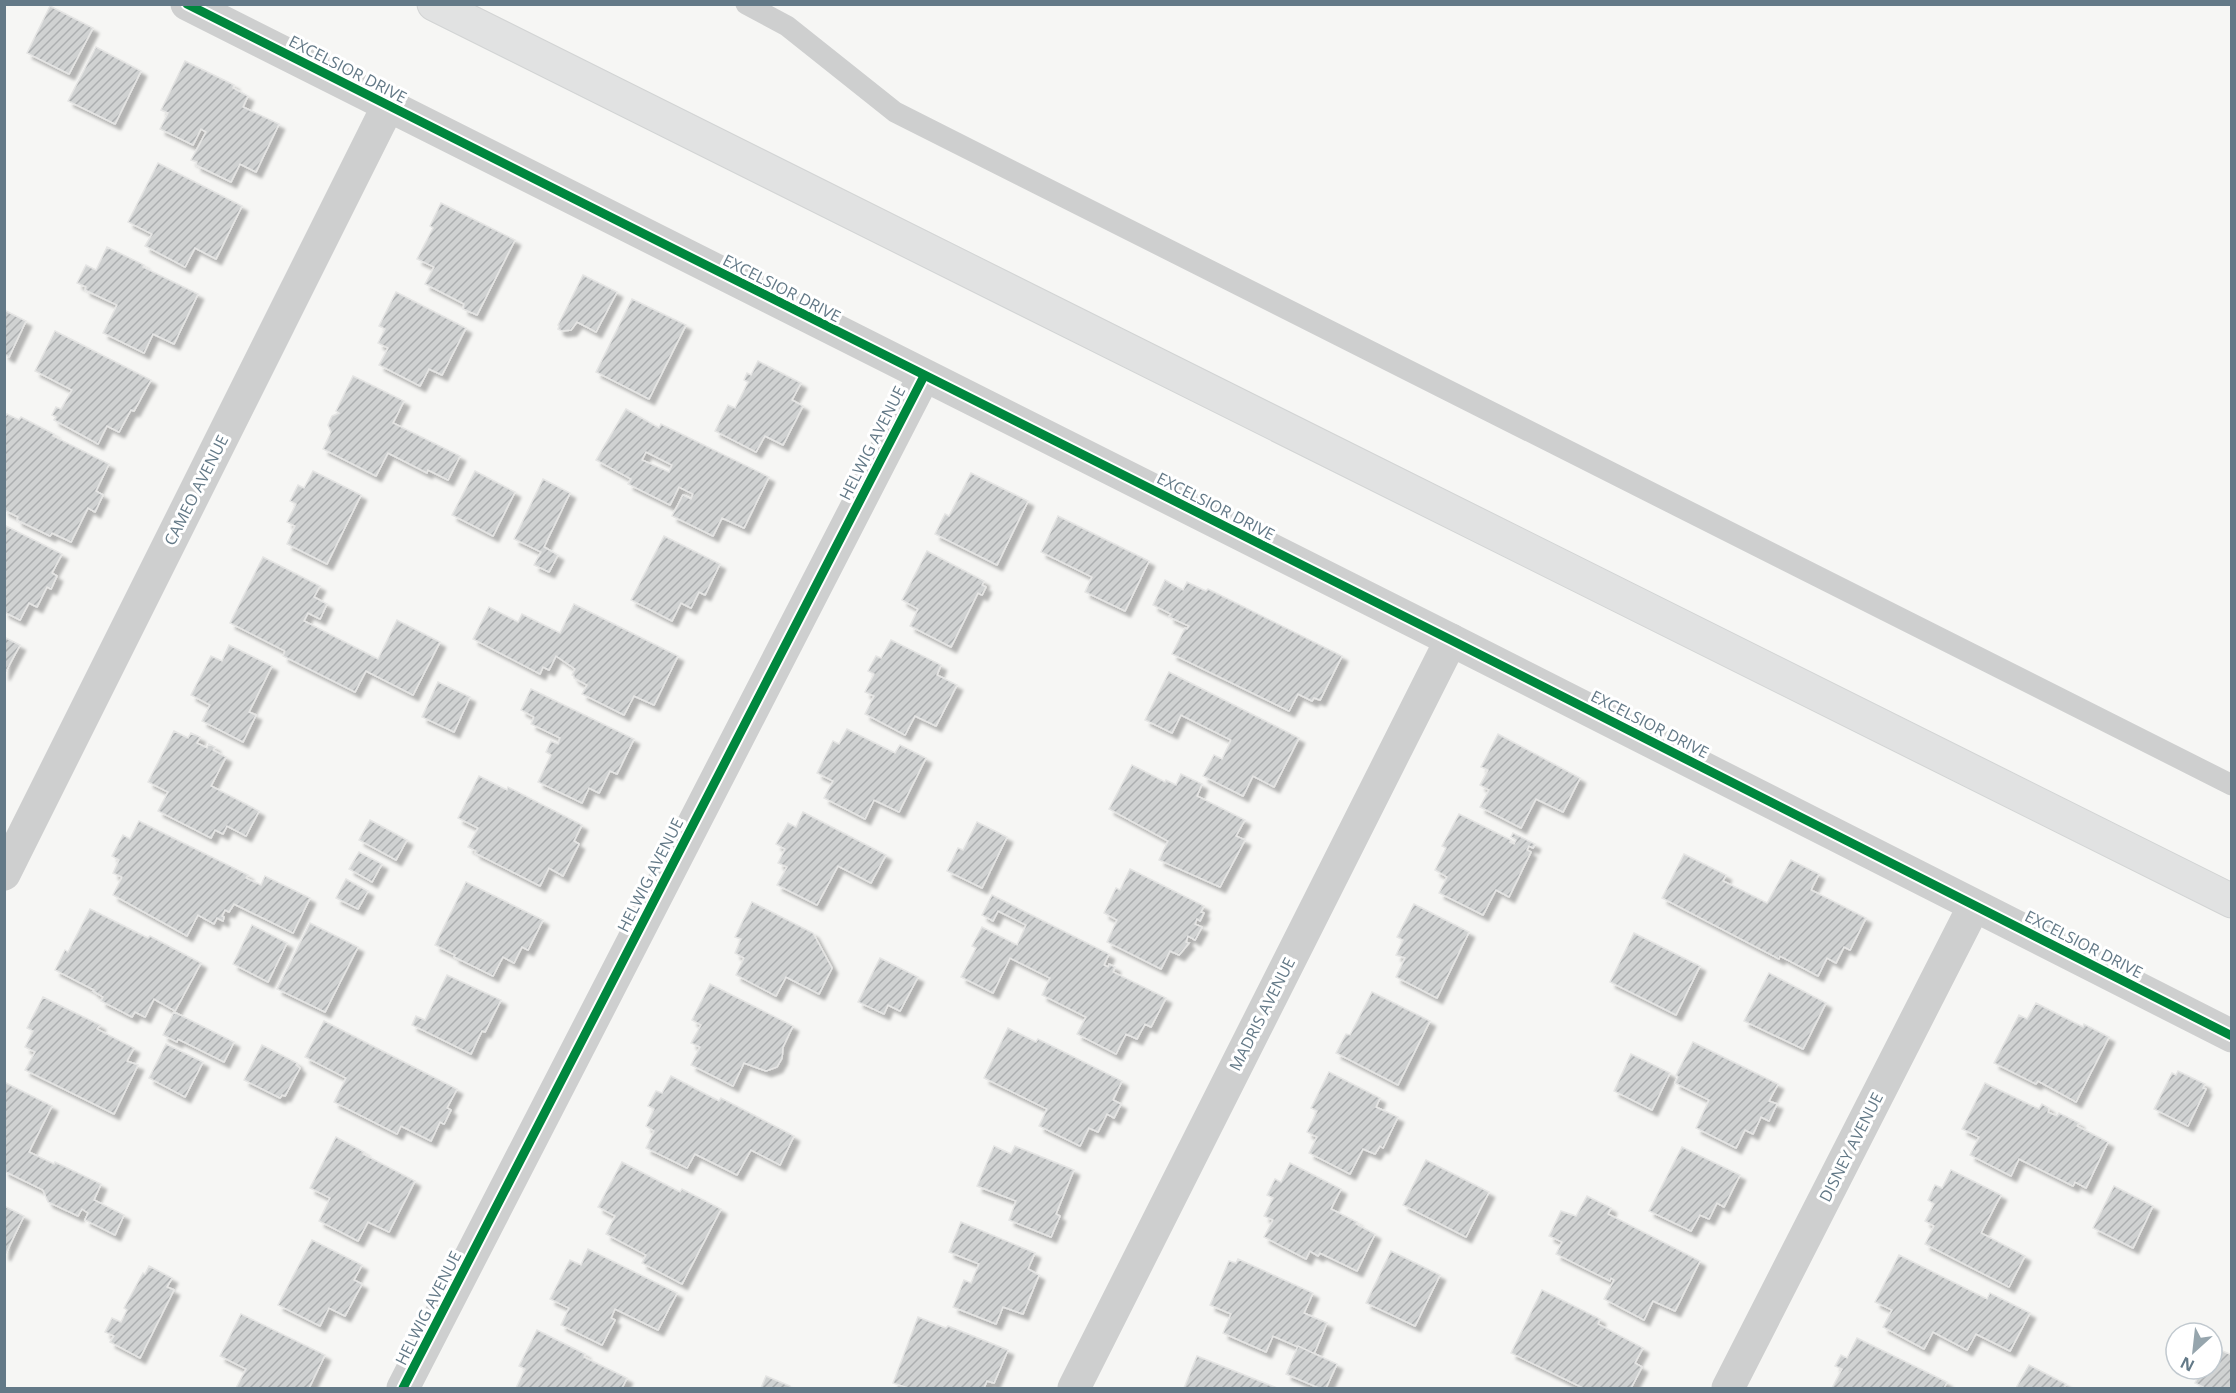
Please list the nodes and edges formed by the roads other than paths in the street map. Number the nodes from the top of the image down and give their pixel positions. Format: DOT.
graph roads {
  1 [pos="186,4"];
  2 [pos="434,4"];
  3 [pos="746,4"];
  4 [pos="388,106"];
  5 [pos="924,376"];
  6 [pos="1450,640"];
  7 [pos="2232,785"];
  8 [pos="4,874"];
  9 [pos="2232,901"];
  10 [pos="1974,906"];
  11 [pos="2232,1036"];
  12 [pos="403,1389"];
  13 [pos="1074,1389"];
  14 [pos="1728,1389"];
  1 -- 4 [label="street, EXCELSIOR DRIVE"];
  2 -- 9 [label="main road"];
  3 -- 7 [label="lane"];
  4 -- 5 [label="street, EXCELSIOR DRIVE"];
  4 -- 8 [label="street, CAMEO AVENUE"];
  5 -- 6 [label="street, EXCELSIOR DRIVE"];
  5 -- 12 [label="street, HELWIG AVENUE"];
  6 -- 10 [label="street, EXCELSIOR DRIVE"];
  6 -- 13 [label="street, MADRIS AVENUE"];
  10 -- 11 [label="street, EXCELSIOR DRIVE"];
  10 -- 14 [label="street, DISNEY AVENUE"];
}
